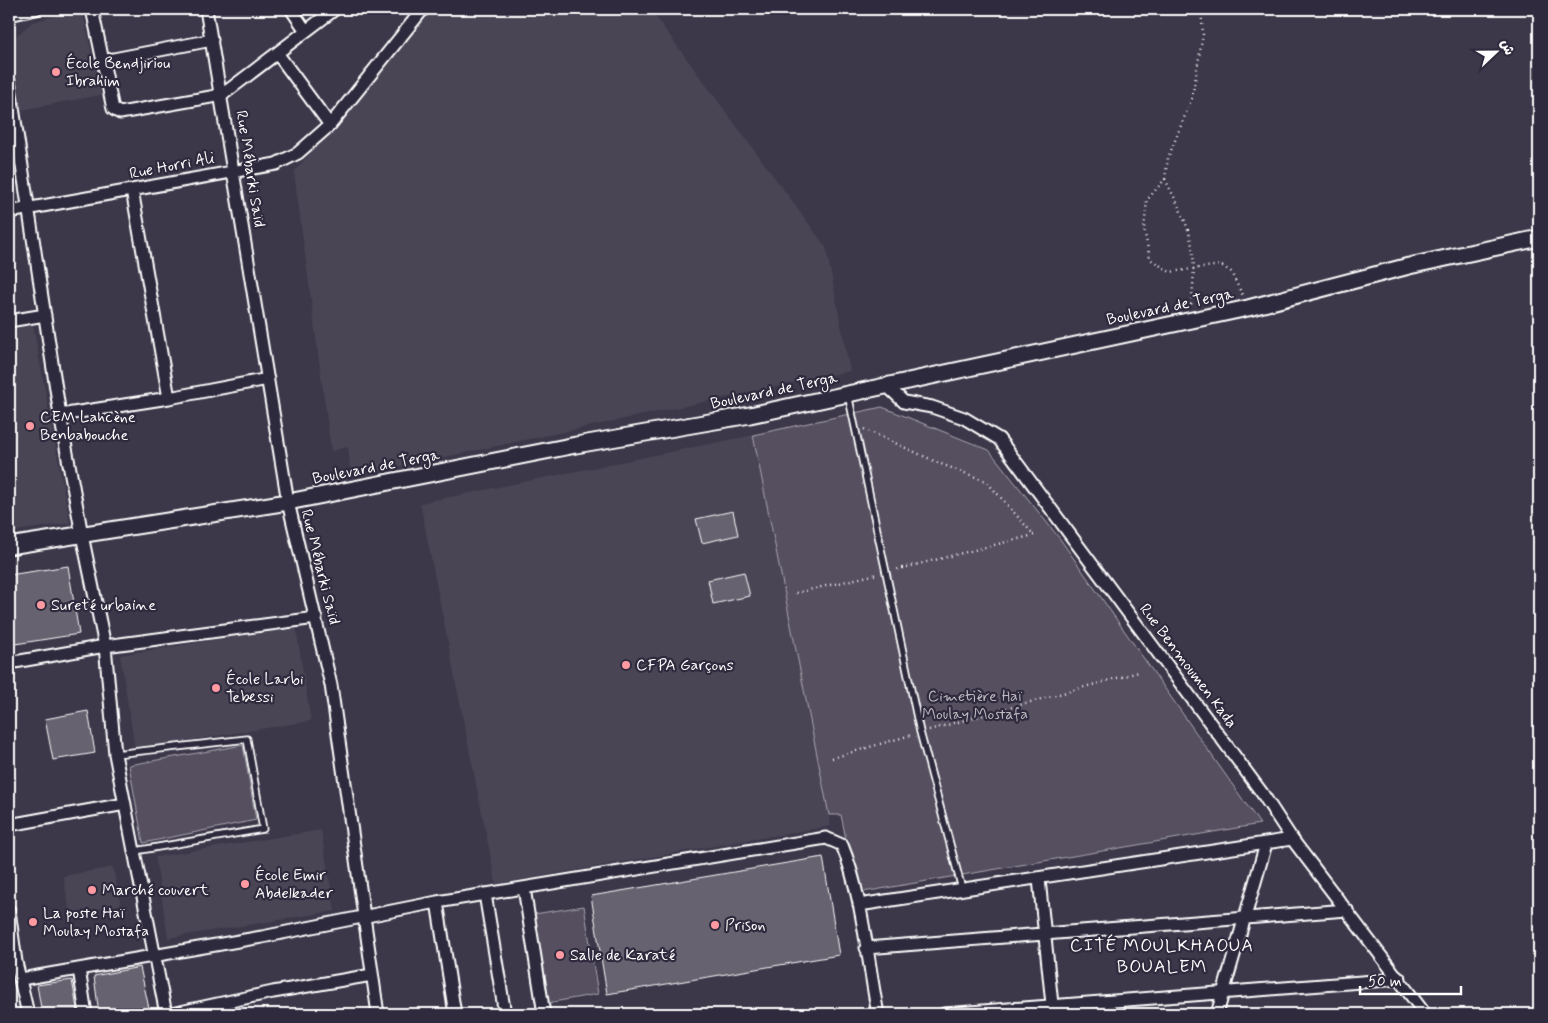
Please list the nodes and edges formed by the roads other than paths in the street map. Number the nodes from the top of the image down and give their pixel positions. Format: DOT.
graph roads {
  1 [pos="36,9"];
  2 [pos="92,9"];
  3 [pos="206,9"];
  4 [pos="291,9"];
  5 [pos="336,9"];
  6 [pos="423,9"];
  7 [pos="9,15"];
  8 [pos="306,31"];
  9 [pos="212,40"];
  10 [pos="277,53"];
  11 [pos="103,61"];
  12 [pos="9,81"];
  13 [pos="222,95"];
  14 [pos="330,125"];
  15 [pos="234,171"];
  16 [pos="132,190"];
  17 [pos="30,208"];
  18 [pos="9,212"];
  19 [pos="1539,238"];
  20 [pos="45,315"];
  21 [pos="9,321"];
  22 [pos="268,379"];
  23 [pos="887,386"];
  24 [pos="848,393"];
  25 [pos="168,398"];
  26 [pos="60,415"];
  27 [pos="288,502"];
  28 [pos="82,535"];
  29 [pos="9,546"];
  30 [pos="316,618"];
  31 [pos="105,646"];
  32 [pos="9,663"];
  33 [pos="115,754"];
  34 [pos="124,804"];
  35 [pos="9,825"];
  36 [pos="1292,839"];
  37 [pos="1266,844"];
  38 [pos="135,851"];
  39 [pos="1039,879"];
  40 [pos="524,888"];
  41 [pos="962,889"];
  42 [pos="485,894"];
  43 [pos="437,902"];
  44 [pos="858,904"];
  45 [pos="9,910"];
  46 [pos="1348,910"];
  47 [pos="363,916"];
  48 [pos="1245,916"];
  49 [pos="1046,932"];
  50 [pos="866,948"];
  51 [pos="155,955"];
  52 [pos="12,961"];
  53 [pos="79,969"];
  54 [pos="372,975"];
  55 [pos="21,979"];
  56 [pos="1400,979"];
  57 [pos="1223,992"];
  58 [pos="1053,1009"];
  59 [pos="28,1014"];
  60 [pos="86,1014"];
  61 [pos="166,1014"];
  62 [pos="171,1014"];
  63 [pos="378,1014"];
  64 [pos="456,1014"];
  65 [pos="505,1014"];
  66 [pos="544,1014"];
  67 [pos="878,1014"];
  68 [pos="944,1014"];
  69 [pos="1217,1014"];
  70 [pos="1425,1014"];
  1 -- 7 [label="street"];
  2 -- 11 [label="street"];
  3 -- 9 [label="street, Rue Mébarki Saïd"];
  4 -- 8 [label="street"];
  5 -- 8 [label="street"];
  6 -- 14 [label="street, Rue Horri Ali"];
  8 -- 10 [label="street"];
  9 -- 11 [label="street"];
  9 -- 13 [label="street, Rue Mébarki Saïd"];
  10 -- 13 [label="street"];
  10 -- 14 [label="street"];
  11 -- 13 [label="street"];
  12 -- 17 [label="street"];
  13 -- 15 [label="street, Rue Mébarki Saïd"];
  14 -- 15 [label="street, Rue Horri Ali"];
  15 -- 16 [label="street, Rue Horri Ali"];
  15 -- 22 [label="street, Rue Mébarki Saïd"];
  16 -- 17 [label="street, Rue Horri Ali"];
  16 -- 25 [label="street"];
  17 -- 18 [label="street, Rue Horri Ali"];
  17 -- 20 [label="street"];
  19 -- 23 [label="main road, Boulevard de Terga"];
  20 -- 21 [label="street"];
  20 -- 26 [label="street"];
  22 -- 25 [label="street"];
  22 -- 27 [label="street, Rue Mébarki Saïd"];
  23 -- 24 [label="main road, Boulevard de Terga"];
  23 -- 36 [label="street, Rue Benmoumen Kada"];
  24 -- 27 [label="main road, Boulevard de Terga"];
  24 -- 41 [label="lane"];
  25 -- 26 [label="street"];
  26 -- 28 [label="street"];
  27 -- 28 [label="main road, Boulevard de Terga"];
  27 -- 30 [label="street, Rue Mébarki Saïd"];
  28 -- 29 [label="main road, Boulevard de Terga"];
  28 -- 31 [label="street"];
  30 -- 31 [label="street"];
  30 -- 47 [label="street, Rue Mébarki Saïd"];
  31 -- 32 [label="street"];
  31 -- 33 [label="street"];
  33 -- 34 [label="street"];
  33 -- 38 [label="lane"];
  34 -- 35 [label="street"];
  34 -- 38 [label="street"];
  36 -- 37 [label="street"];
  36 -- 46 [label="street, Rue Benmoumen Kada"];
  37 -- 39 [label="street"];
  37 -- 48 [label="street"];
  38 -- 51 [label="street"];
  39 -- 41 [label="street"];
  39 -- 49 [label="street"];
  40 -- 42 [label="street"];
  40 -- 44 [label="street"];
  40 -- 66 [label="street"];
  41 -- 44 [label="street"];
  42 -- 43 [label="street"];
  42 -- 65 [label="street"];
  43 -- 47 [label="street"];
  43 -- 64 [label="street"];
  44 -- 50 [label="street"];
  45 -- 52 [label="street"];
  46 -- 48 [label="street"];
  46 -- 56 [label="street, Rue Benmoumen Kada"];
  47 -- 51 [label="street"];
  47 -- 54 [label="street, Rue Mébarki Saïd"];
  48 -- 49 [label="street"];
  48 -- 57 [label="street"];
  49 -- 50 [label="street"];
  49 -- 58 [label="street"];
  50 -- 67 [label="street"];
  51 -- 53 [label="street"];
  51 -- 61 [label="street"];
  52 -- 55 [label="street"];
  53 -- 55 [label="street"];
  53 -- 60 [label="street"];
  54 -- 62 [label="street"];
  54 -- 63 [label="street, Rue Mébarki Saïd"];
  55 -- 59 [label="street"];
  56 -- 57 [label="street"];
  56 -- 70 [label="street, Rue Benmoumen Kada"];
  57 -- 58 [label="street"];
  57 -- 69 [label="street"];
  58 -- 68 [label="street"];
}
